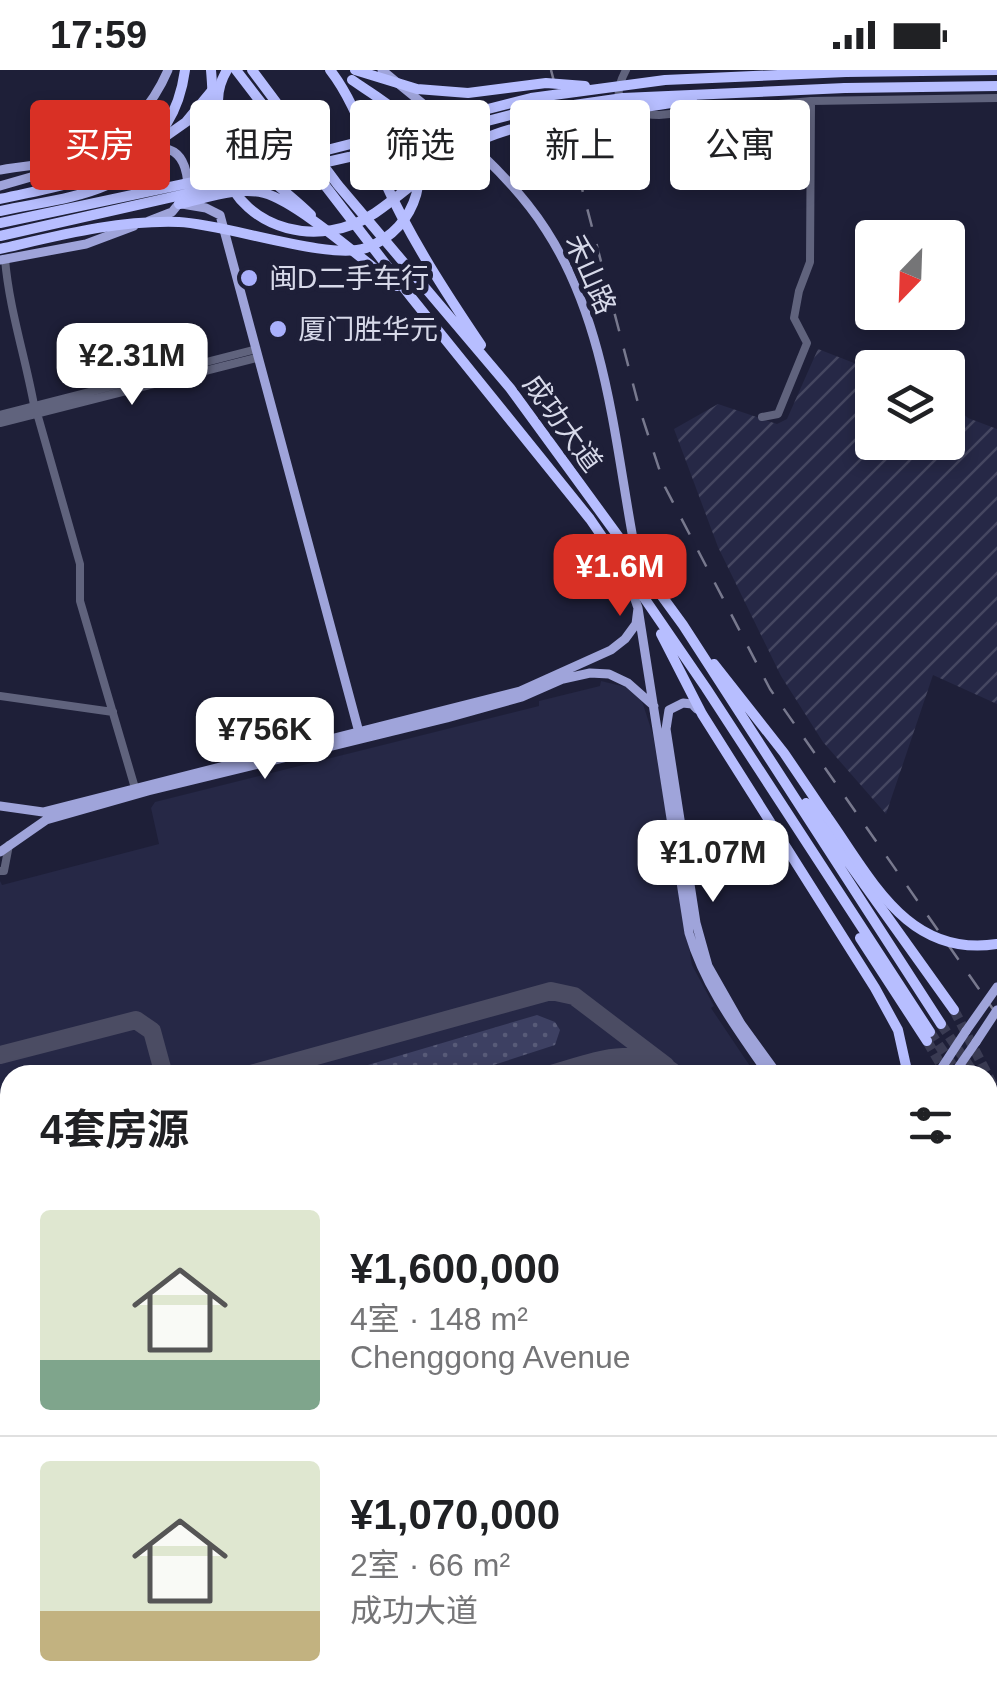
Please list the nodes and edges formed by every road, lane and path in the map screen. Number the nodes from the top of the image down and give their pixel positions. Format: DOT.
graph roads {
  1 [pos="168,70"];
  2 [pos="185,70"];
  3 [pos="211,70"];
  4 [pos="227,70"];
  5 [pos="236,70"];
  6 [pos="252,70"];
  7 [pos="332,70"];
  8 [pos="355,70"];
  9 [pos="382,70"];
  10 [pos="626,70"];
  11 [pos="997,70"];
  12 [pos="846,72"];
  13 [pos="997,86"];
  14 [pos="606,87"];
  15 [pos="722,93"];
  16 [pos="997,98"];
  17 [pos="153,100"];
  18 [pos="812,100"];
  19 [pos="172,119"];
  20 [pos="170,132"];
  21 [pos="170,150"];
  22 [pos="30,165"];
  23 [pos="0,170"];
  24 [pos="30,177"];
  25 [pos="0,186"];
  26 [pos="0,199"];
  27 [pos="179,204"];
  28 [pos="0,210"];
  29 [pos="0,223"];
  30 [pos="0,236"];
  31 [pos="335,240"];
  32 [pos="2,256"];
  33 [pos="411,297"];
  34 [pos="255,354"];
  35 [pos="510,388"];
  36 [pos="36,409"];
  37 [pos="0,414"];
  38 [pos="762,417"];
  39 [pos="0,423"];
  40 [pos="637,563"];
  41 [pos="641,605"];
  42 [pos="683,625"];
  43 [pos="709,667"];
  44 [pos="0,696"];
  45 [pos="654,706"];
  46 [pos="113,712"];
  47 [pos="702,714"];
  48 [pos="360,735"];
  49 [pos="135,788"];
  50 [pos="0,806"];
  51 [pos="5,849"];
  52 [pos="0,871"];
  53 [pos="997,944"];
  54 [pos="997,987"];
  55 [pos="954,1010"];
  56 [pos="997,1010"];
  57 [pos="941,1024"];
  58 [pos="928,1036"];
  59 [pos="761,1065"];
  60 [pos="771,1065"];
  61 [pos="906,1065"];
  62 [pos="943,1065"];
  63 [pos="960,1065"];
  1 -- 17 [label="main road"];
  2 -- 19 [label="highway, bridge"];
  3 -- 15 [label="highway, bridge"];
  4 -- 20 [label="highway"];
  4 -- 31 [label="highway"];
  5 -- 33 [label="highway, 成功大道"];
  6 -- 35 [label="highway, 成功大道"];
  7 -- 32 [label="highway, bridge"];
  7 -- 35 [label="highway"];
  8 -- 14 [label="highway, bridge"];
  9 -- 40 [label="main road, 禾山路"];
  10 -- 18 [label="street"];
  11 -- 12 [label="highway"];
  12 -- 14 [label="highway, bridge"];
  13 -- 15 [label="highway, bridge"];
  14 -- 29 [label="highway, bridge"];
  15 -- 30 [label="highway, bridge"];
  16 -- 18 [label="street"];
  18 -- 38 [label="street"];
  19 -- 26 [label="highway, bridge"];
  19 -- 28 [label="highway, bridge"];
  21 -- 27 [label="main road"];
  22 -- 23 [label="main road"];
  24 -- 25 [label="main road"];
  27 -- 31 [label="highway"];
  27 -- 32 [label="main road"];
  27 -- 34 [label="main road"];
  31 -- 33 [label="highway"];
  32 -- 36 [label="street"];
  33 -- 41 [label="highway, 成功大道"];
  34 -- 36 [label="street"];
  34 -- 48 [label="main road"];
  35 -- 40 [label="highway, 成功大道"];
  36 -- 37 [label="street"];
  36 -- 39 [label="street"];
  36 -- 46 [label="street"];
  40 -- 42 [label="highway, 成功大道"];
  41 -- 45 [label="main road"];
  41 -- 47 [label="highway, 成功大道"];
  41 -- 48 [label="main road"];
  41 -- 58 [label="highway, 成功大道"];
  42 -- 43 [label="highway, 成功大道"];
  42 -- 53 [label="highway, bridge"];
  43 -- 55 [label="highway"];
  43 -- 57 [label="highway, 成功大道"];
  44 -- 46 [label="street"];
  45 -- 48 [label="main road"];
  45 -- 59 [label="main road"];
  46 -- 49 [label="street"];
  47 -- 60 [label="main road"];
  47 -- 61 [label="highway, 成功大道"];
  48 -- 49 [label="main road"];
  48 -- 51 [label="main road"];
  49 -- 50 [label="main road"];
  51 -- 52 [label="street"];
  54 -- 62 [label="main road, bridge"];
  56 -- 63 [label="main road, bridge"];
}
